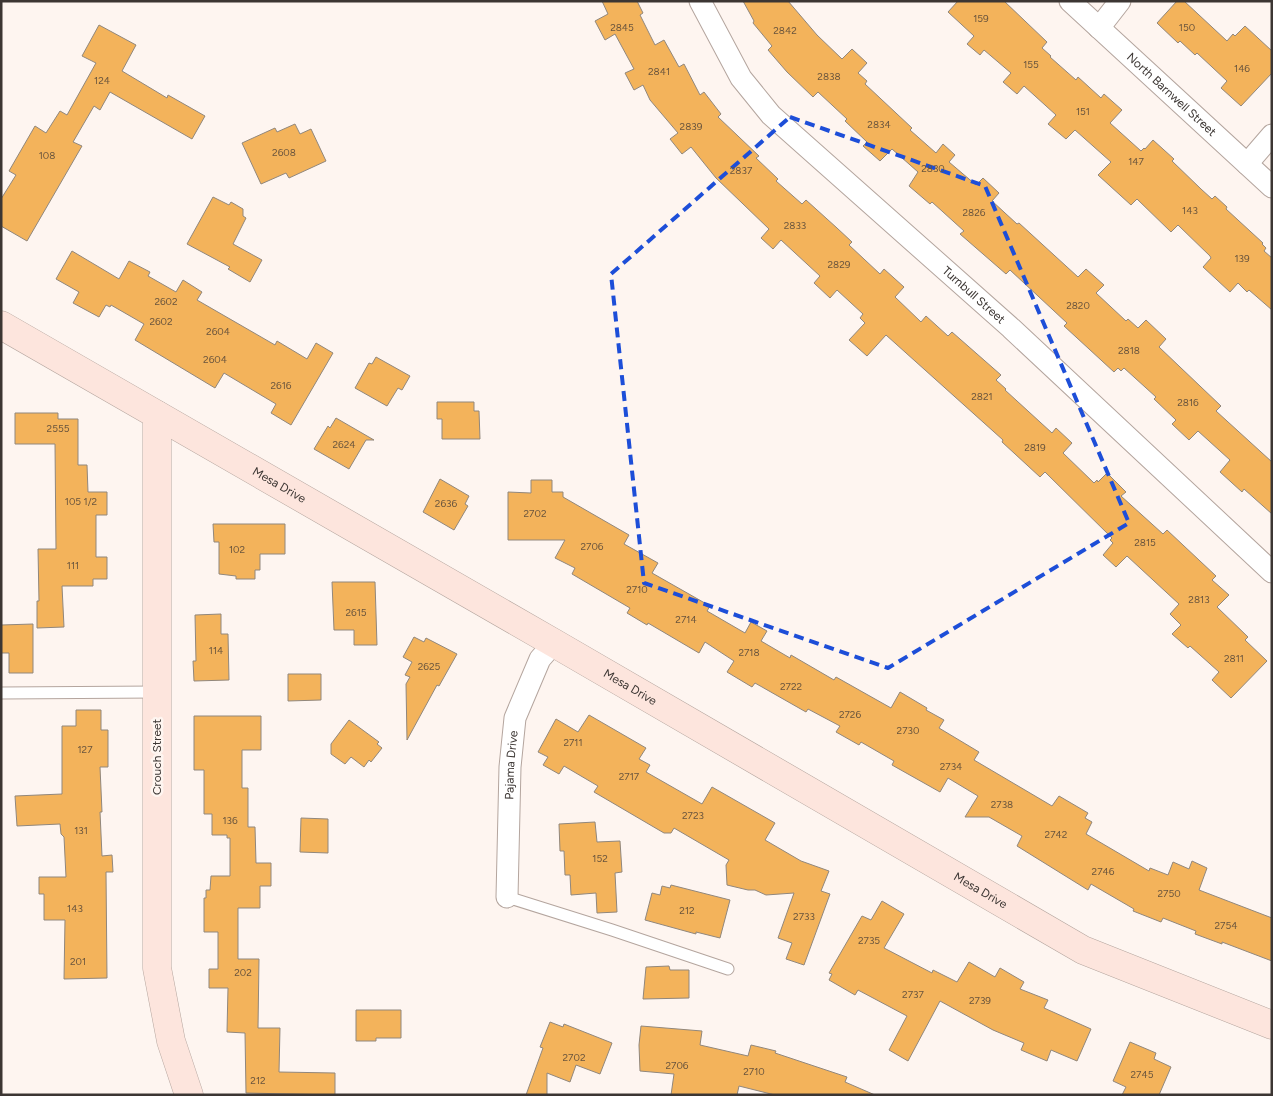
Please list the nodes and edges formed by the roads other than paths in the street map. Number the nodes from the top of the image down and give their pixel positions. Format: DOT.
graph roads {
  1 [pos="700,1"];
  2 [pos="1070,1"];
  3 [pos="1120,1"];
  4 [pos="1099,28"];
  5 [pos="1272,135"];
  6 [pos="1247,164"];
  7 [pos="1272,187"];
  8 [pos="1,325"];
  9 [pos="157,414"];
  10 [pos="1272,572"];
  11 [pos="554,642"];
  12 [pos="157,692"];
  13 [pos="1,693"];
  14 [pos="507,897"];
  15 [pos="728,969"];
  16 [pos="1272,1025"];
  17 [pos="188,1095"];
  1 -- 10 [label="street, Turnbull Street"];
  2 -- 4 [label="street, North Barnwell Street"];
  3 -- 4 [label="street"];
  4 -- 6 [label="street, North Barnwell Street"];
  5 -- 6 [label="street"];
  6 -- 7 [label="street, North Barnwell Street"];
  8 -- 9 [label="main road, Mesa Drive"];
  9 -- 11 [label="main road, Mesa Drive"];
  9 -- 12 [label="main road, Crouch Street"];
  11 -- 14 [label="street, Pajama Drive"];
  11 -- 16 [label="main road, Mesa Drive"];
  12 -- 13 [label="lane"];
  12 -- 17 [label="main road, Crouch Street"];
  14 -- 15 [label="lane"];
}
